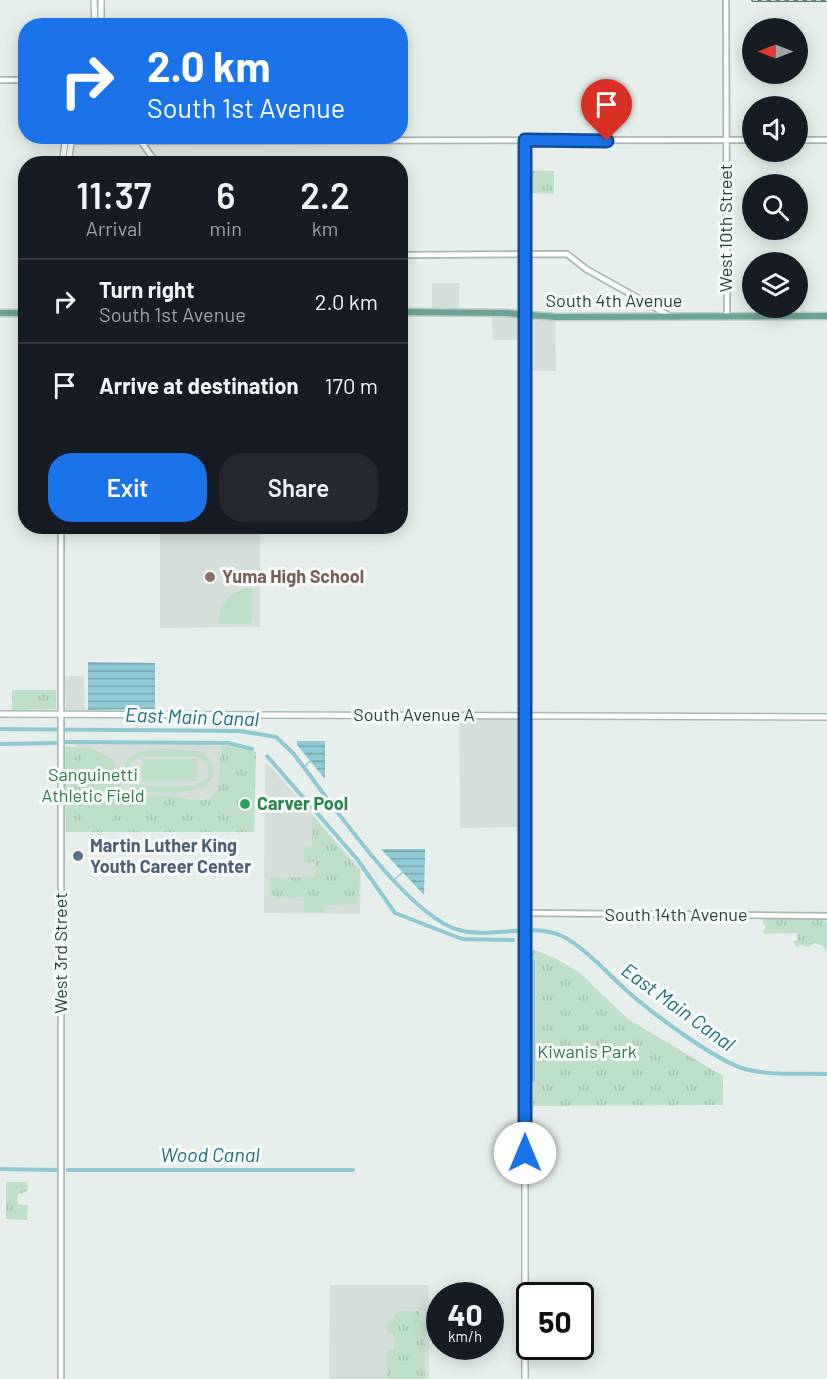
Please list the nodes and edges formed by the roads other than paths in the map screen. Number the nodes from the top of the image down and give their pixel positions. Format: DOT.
graph roads {
  1 [pos="94,0"];
  2 [pos="101,0"];
  3 [pos="726,0"];
  4 [pos="95,18"];
  5 [pos="101,18"];
  6 [pos="0,80"];
  7 [pos="18,80"];
  8 [pos="408,140"];
  9 [pos="525,140"];
  10 [pos="726,140"];
  11 [pos="742,140"];
  12 [pos="808,140"];
  13 [pos="827,140"];
  14 [pos="525,254"];
  15 [pos="408,255"];
  16 [pos="408,312"];
  17 [pos="0,313"];
  18 [pos="18,313"];
  19 [pos="525,314"];
  20 [pos="669,316"];
  21 [pos="727,316"];
  22 [pos="827,316"];
  23 [pos="61,534"];
  24 [pos="0,714"];
  25 [pos="61,714"];
  26 [pos="525,715"];
  27 [pos="827,717"];
  28 [pos="525,913"];
  29 [pos="827,915"];
  30 [pos="62,1379"];
  31 [pos="525,1379"];
  1 -- 4 [label="main road"];
  2 -- 5 [label="main road"];
  3 -- 10 [label="street, West 10th Street"];
  6 -- 7 [label="street"];
  8 -- 9 [label="street"];
  9 -- 10 [label="street"];
  9 -- 14 [label="street"];
  10 -- 11 [label="street"];
  10 -- 21 [label="street, West 10th Street"];
  12 -- 13 [label="street"];
  14 -- 15 [label="street"];
  14 -- 19 [label="street"];
  14 -- 20 [label="street"];
  16 -- 19 [label="main road, South 4th Avenue"];
  17 -- 18 [label="main road"];
  19 -- 20 [label="main road, South 4th Avenue"];
  19 -- 26 [label="main road"];
  20 -- 21 [label="main road, South 4th Avenue"];
  21 -- 22 [label="main road, South 4th Avenue"];
  23 -- 25 [label="street, West 3rd Street"];
  24 -- 25 [label="main road, South Avenue A"];
  25 -- 26 [label="main road, South Avenue A"];
  25 -- 30 [label="street, West 3rd Street"];
  26 -- 27 [label="main road, South Avenue A"];
  26 -- 28 [label="main road"];
  28 -- 29 [label="street, South 14th Avenue"];
  28 -- 31 [label="main road"];
}
